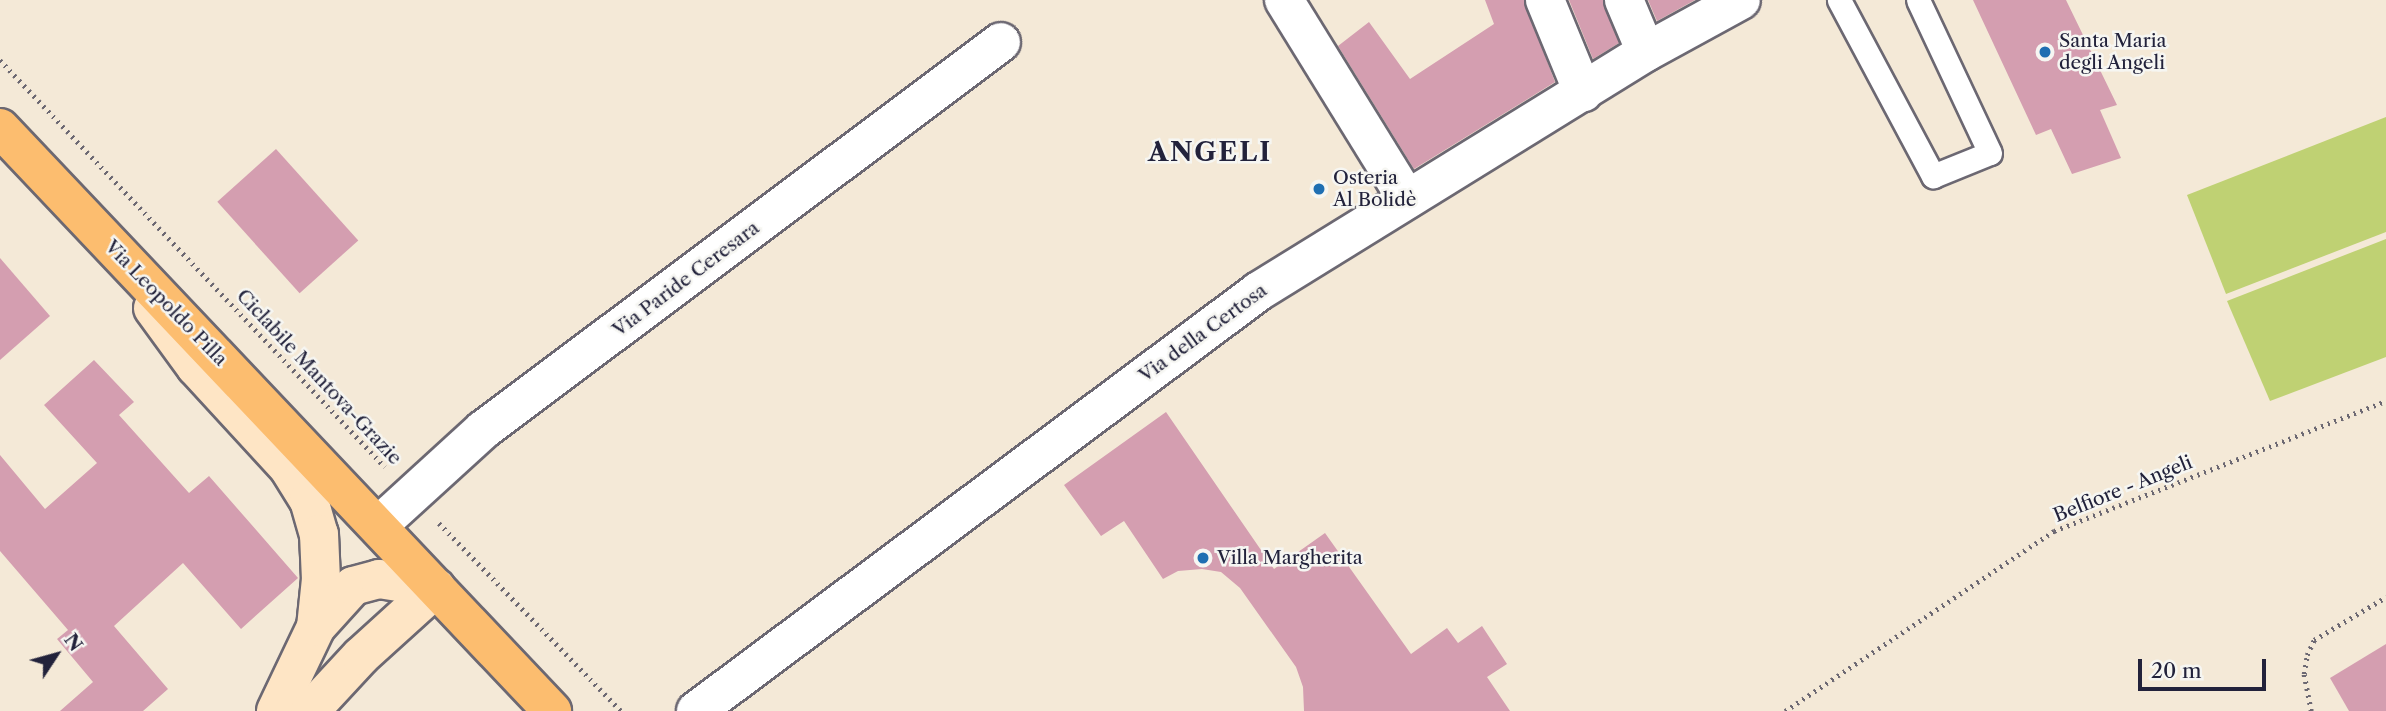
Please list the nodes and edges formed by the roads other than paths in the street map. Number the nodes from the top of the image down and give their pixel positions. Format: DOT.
graph roads {
  1 [pos="1284,0"];
  2 [pos="1545,0"];
  3 [pos="1625,0"];
  4 [pos="1741,0"];
  5 [pos="1839,0"];
  6 [pos="1918,0"];
  7 [pos="1001,42"];
  8 [pos="1646,52"];
  9 [pos="1583,92"];
  10 [pos="0,128"];
  11 [pos="1407,199"];
  12 [pos="89,222"];
  13 [pos="379,525"];
  14 [pos="436,588"];
  15 [pos="316,626"];
  16 [pos="276,711"];
  17 [pos="310,711"];
  18 [pos="552,711"];
  19 [pos="696,711"];
  1 -- 11 [label="street"];
  2 -- 9 [label="street"];
  3 -- 8 [label="street"];
  4 -- 8 [label="street, Via della Certosa"];
  5 -- 6 [label="lane"];
  7 -- 13 [label="street, Via Paride Ceresara"];
  8 -- 9 [label="street, Via della Certosa"];
  9 -- 11 [label="street, Via della Certosa"];
  10 -- 12 [label="main road, Via Leopoldo Pilla"];
  11 -- 19 [label="street, Via della Certosa"];
  12 -- 13 [label="main road, Via Leopoldo Pilla"];
  12 -- 15 [label="main road"];
  13 -- 14 [label="main road, Via Leopoldo Pilla"];
  14 -- 15 [label="main road"];
  14 -- 17 [label="main road"];
  14 -- 18 [label="main road, Via Leopoldo Pilla"];
  15 -- 16 [label="main road"];
}
